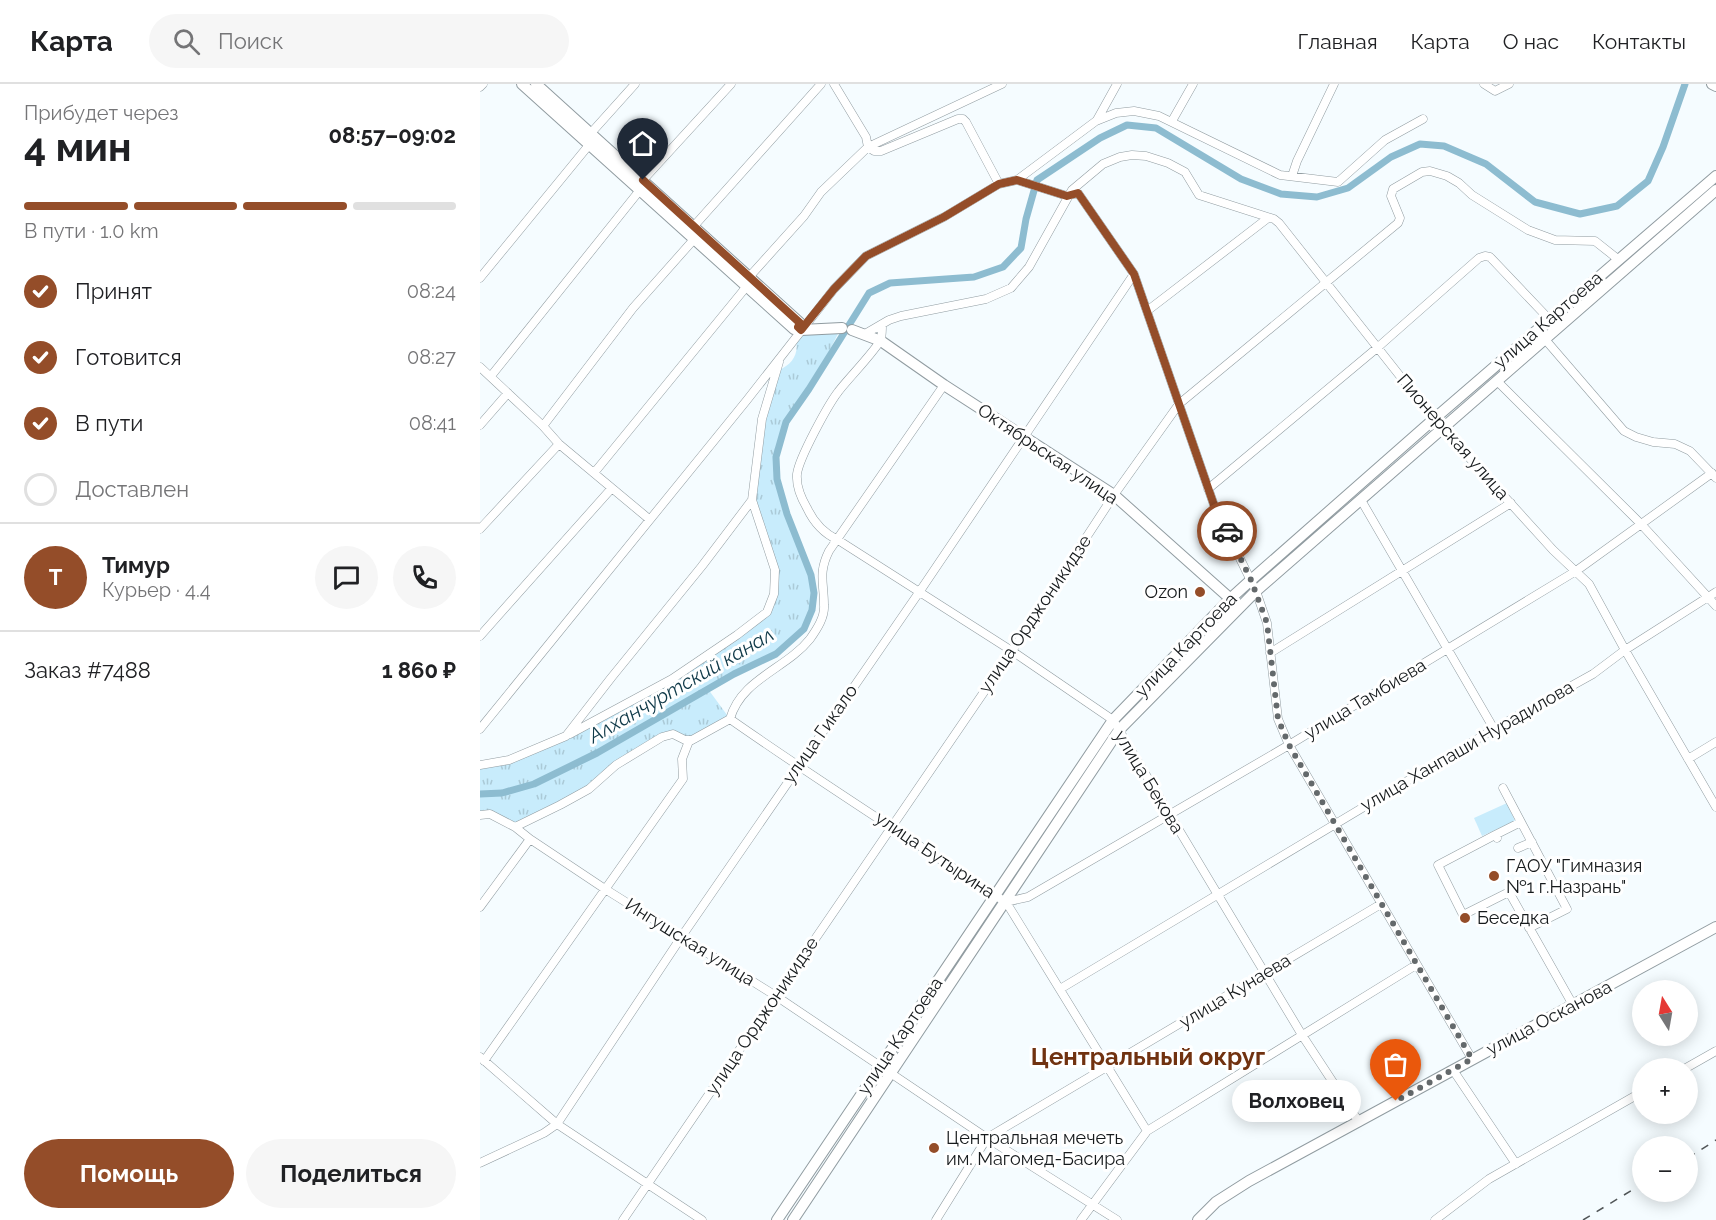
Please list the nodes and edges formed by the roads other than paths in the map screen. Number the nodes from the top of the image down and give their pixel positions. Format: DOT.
graph roads {
  1 [pos="522,84"];
  2 [pos="536,84"];
  3 [pos="635,84"];
  4 [pos="731,84"];
  5 [pos="821,84"];
  6 [pos="834,84"];
  7 [pos="1002,84"];
  8 [pos="1117,84"];
  9 [pos="1193,84"];
  10 [pos="1334,84"];
  11 [pos="1484,84"];
  12 [pos="1509,84"];
  13 [pos="1423,119"];
  14 [pos="1096,121"];
  15 [pos="1172,121"];
  16 [pos="591,133"];
  17 [pos="589,145"];
  18 [pos="868,147"];
  19 [pos="1292,176"];
  20 [pos="1716,176"];
  21 [pos="1017,180"];
  22 [pos="999,184"];
  23 [pos="641,185"];
  24 [pos="1716,190"];
  25 [pos="1067,196"];
  26 [pos="1268,218"];
  27 [pos="696,232"];
  28 [pos="1619,260"];
  29 [pos="1134,274"];
  30 [pos="480,278"];
  31 [pos="748,281"];
  32 [pos="1325,284"];
  33 [pos="1147,311"];
  34 [pos="1549,319"];
  35 [pos="882,325"];
  36 [pos="800,328"];
  37 [pos="1537,330"];
  38 [pos="866,334"];
  39 [pos="1546,339"];
  40 [pos="881,341"];
  41 [pos="1377,348"];
  42 [pos="780,359"];
  43 [pos="480,367"];
  44 [pos="491,376"];
  45 [pos="1497,381"];
  46 [pos="944,385"];
  47 [pos="508,393"];
  48 [pos="1179,404"];
  49 [pos="1434,419"];
  50 [pos="480,425"];
  51 [pos="543,426"];
  52 [pos="1443,428"];
  53 [pos="1024,437"];
  54 [pos="559,444"];
  55 [pos="594,473"];
  56 [pos="1714,475"];
  57 [pos="611,489"];
  58 [pos="1208,489"];
  59 [pos="1114,495"];
  60 [pos="752,500"];
  61 [pos="1361,500"];
  62 [pos="1511,503"];
  63 [pos="648,519"];
  64 [pos="1641,524"];
  65 [pos="480,529"];
  66 [pos="838,540"];
  67 [pos="1403,569"];
  68 [pos="1576,571"];
  69 [pos="1251,580"];
  70 [pos="920,591"];
  71 [pos="1256,591"];
  72 [pos="1716,592"];
  73 [pos="1708,597"];
  74 [pos="1230,599"];
  75 [pos="1716,606"];
  76 [pos="1240,607"];
  77 [pos="480,636"];
  78 [pos="1448,649"];
  79 [pos="1012,651"];
  80 [pos="1625,651"];
  81 [pos="1270,653"];
  82 [pos="730,719"];
  83 [pos="1113,720"];
  84 [pos="480,729"];
  85 [pos="1494,729"];
  86 [pos="1119,730"];
  87 [pos="567,736"];
  88 [pos="689,741"];
  89 [pos="1716,742"];
  90 [pos="1289,745"];
  91 [pos="1688,759"];
  92 [pos="480,765"];
  93 [pos="798,766"];
  94 [pos="1503,788"];
  95 [pos="1716,807"];
  96 [pos="480,815"];
  97 [pos="1168,815"];
  98 [pos="1521,822"];
  99 [pos="1334,823"];
  100 [pos="892,826"];
  101 [pos="515,827"];
  102 [pos="530,839"];
  103 [pos="1532,842"];
  104 [pos="1518,848"];
  105 [pos="605,889"];
  106 [pos="1217,895"];
  107 [pos="994,896"];
  108 [pos="1006,902"];
  109 [pos="1381,904"];
  110 [pos="480,908"];
  111 [pos="1716,927"];
  112 [pos="1529,928"];
  113 [pos="682,936"];
  114 [pos="1416,965"];
  115 [pos="1265,974"];
  116 [pos="1060,988"];
  117 [pos="776,996"];
  118 [pos="1574,1005"];
  119 [pos="1302,1035"];
  120 [pos="1716,1051"];
  121 [pos="482,1059"];
  122 [pos="1472,1059"];
  123 [pos="1698,1061"];
  124 [pos="1107,1067"];
  125 [pos="880,1068"];
  126 [pos="1453,1070"];
  127 [pos="890,1075"];
  128 [pos="1632,1098"];
  129 [pos="1359,1122"];
  130 [pos="557,1124"];
  131 [pos="1147,1131"];
  132 [pos="987,1138"];
  133 [pos="480,1162"];
  134 [pos="1515,1164"];
  135 [pos="647,1184"];
  136 [pos="1091,1204"];
  137 [pos="623,1220"];
  138 [pos="702,1220"];
  139 [pos="777,1220"];
  140 [pos="793,1220"];
  141 [pos="936,1220"];
  142 [pos="1081,1220"];
  143 [pos="1116,1220"];
  144 [pos="1198,1220"];
  145 [pos="1436,1220"];
  1 -- 17 [label="main road"];
  2 -- 16 [label="main road"];
  3 -- 16 [label="street"];
  4 -- 23 [label="street"];
  5 -- 27 [label="street"];
  6 -- 18 [label="street"];
  7 -- 18 [label="street"];
  8 -- 14 [label="street"];
  9 -- 15 [label="street"];
  10 -- 19 [label="street"];
  11 -- 12 [label="street"];
  13 -- 19 [label="street"];
  14 -- 15 [label="street"];
  14 -- 21 [label="street"];
  15 -- 19 [label="street"];
  16 -- 17 [label="street"];
  16 -- 23 [label="main road"];
  17 -- 23 [label="main road"];
  17 -- 30 [label="street"];
  18 -- 22 [label="street"];
  18 -- 31 [label="street"];
  20 -- 28 [label="main road, улица Картоева"];
  21 -- 22 [label="street"];
  21 -- 25 [label="street"];
  22 -- 36 [label="street"];
  23 -- 27 [label="main road"];
  23 -- 44 [label="street"];
  24 -- 39 [label="main road, улица Картоева"];
  25 -- 26 [label="street, Пионерская улица"];
  25 -- 29 [label="street"];
  25 -- 35 [label="street"];
  26 -- 32 [label="street, Пионерская улица"];
  26 -- 33 [label="street"];
  27 -- 31 [label="main road"];
  27 -- 51 [label="street"];
  28 -- 32 [label="street, улица Орджоникидзе"];
  28 -- 34 [label="main road, улица Картоева"];
  29 -- 33 [label="street"];
  29 -- 53 [label="street, улица Гикало"];
  31 -- 36 [label="main road"];
  31 -- 55 [label="street"];
  32 -- 41 [label="street, Пионерская улица"];
  32 -- 48 [label="street, улица Орджоникидзе"];
  33 -- 48 [label="street"];
  34 -- 37 [label="main road, улица Картоева"];
  34 -- 41 [label="street"];
  35 -- 38 [label="street"];
  35 -- 40 [label="street"];
  36 -- 38 [label="main road, Октябрьская улица"];
  36 -- 42 [label="street"];
  37 -- 39 [label="street"];
  37 -- 49 [label="main road, улица Картоева"];
  38 -- 40 [label="main road, Октябрьская улица"];
  39 -- 45 [label="main road, улица Картоева"];
  39 -- 56 [label="street"];
  40 -- 46 [label="main road, Октябрьская улица"];
  40 -- 66 [label="street, улица Бекова"];
  41 -- 49 [label="street, Пионерская улица"];
  41 -- 58 [label="street"];
  42 -- 60 [label="street"];
  42 -- 63 [label="street"];
  43 -- 44 [label="street"];
  44 -- 47 [label="street"];
  45 -- 52 [label="main road, улица Картоева"];
  45 -- 64 [label="street"];
  46 -- 53 [label="main road, Октябрьская улица"];
  46 -- 66 [label="street"];
  47 -- 50 [label="street"];
  47 -- 51 [label="street"];
  48 -- 58 [label="street"];
  48 -- 59 [label="street, улица Орджоникидзе"];
  49 -- 52 [label="street, Пионерская улица"];
  49 -- 69 [label="main road, улица Картоева"];
  51 -- 54 [label="street"];
  52 -- 61 [label="main road, улица Картоева"];
  52 -- 62 [label="street, Пионерская улица"];
  53 -- 59 [label="main road, Октябрьская улица"];
  53 -- 70 [label="street, улица Гикало"];
  54 -- 55 [label="street"];
  54 -- 65 [label="street"];
  55 -- 57 [label="street"];
  56 -- 64 [label="street, улица Тамбиева"];
  57 -- 63 [label="street"];
  57 -- 77 [label="street"];
  58 -- 69 [label="street"];
  59 -- 74 [label="main road, Октябрьская улица"];
  59 -- 79 [label="street, улица Орджоникидзе"];
  60 -- 87 [label="street"];
  60 -- 87 [label="street"];
  61 -- 67 [label="street"];
  61 -- 71 [label="main road, улица Картоева"];
  62 -- 67 [label="street"];
  62 -- 68 [label="street, Пионерская улица"];
  63 -- 84 [label="street"];
  64 -- 68 [label="street, улица Тамбиева"];
  64 -- 73 [label="street"];
  66 -- 70 [label="street, улица Бекова"];
  66 -- 82 [label="street"];
  67 -- 78 [label="street"];
  67 -- 81 [label="street"];
  68 -- 78 [label="street, улица Тамбиева"];
  68 -- 80 [label="street, Пионерская улица"];
  69 -- 71 [label="street"];
  69 -- 74 [label="main road, улица Картоева"];
  70 -- 79 [label="street, улица Бекова"];
  70 -- 93 [label="street, улица Гикало"];
  71 -- 76 [label="main road, улица Картоева"];
  71 -- 81 [label="street"];
  72 -- 73 [label="street, улица Ханпаши Нурадилова"];
  73 -- 75 [label="street"];
  73 -- 80 [label="street, улица Ханпаши Нурадилова"];
  74 -- 76 [label="main road, Октябрьская улица"];
  74 -- 83 [label="main road, улица Картоева"];
  76 -- 86 [label="main road, улица Картоева"];
  78 -- 85 [label="street"];
  78 -- 90 [label="street, улица Тамбиева"];
  79 -- 83 [label="street, улица Бекова"];
  79 -- 100 [label="street, улица Орджоникидзе"];
  80 -- 85 [label="street, улица Ханпаши Нурадилова"];
  80 -- 91 [label="street, Пионерская улица"];
  81 -- 90 [label="street"];
  82 -- 88 [label="street"];
  82 -- 93 [label="street, улица Бутырина"];
  83 -- 86 [label="street, улица Бекова"];
  83 -- 107 [label="main road, улица Картоева"];
  85 -- 99 [label="street, улица Ханпаши Нурадилова"];
  86 -- 97 [label="street, улица Бекова"];
  86 -- 108 [label="main road, улица Картоева"];
  87 -- 92 [label="street"];
  88 -- 101 [label="street"];
  88 -- 105 [label="street"];
  89 -- 91 [label="street"];
  90 -- 97 [label="street, улица Тамбиева"];
  90 -- 99 [label="street"];
  91 -- 95 [label="street, Пионерская улица"];
  93 -- 100 [label="street, улица Бутырина"];
  93 -- 113 [label="street, улица Гикало"];
  94 -- 98 [label="street"];
  96 -- 101 [label="street, Ингушская улица"];
  97 -- 106 [label="street, улица Бекова"];
  97 -- 108 [label="street, улица Тамбиева"];
  98 -- 103 [label="street"];
  98 -- 112 [label="street"];
  99 -- 106 [label="street, улица Ханпаши Нурадилова"];
  99 -- 109 [label="street"];
  100 -- 107 [label="street, улица Бутырина"];
  100 -- 117 [label="street, улица Орджоникидзе"];
  101 -- 102 [label="street, Ингушская улица"];
  102 -- 105 [label="street, Ингушская улица"];
  102 -- 110 [label="street"];
  103 -- 104 [label="street"];
  103 -- 112 [label="street"];
  105 -- 113 [label="street, Ингушская улица"];
  105 -- 121 [label="street"];
  106 -- 115 [label="street, улица Бекова"];
  106 -- 116 [label="street, улица Ханпаши Нурадилова"];
  107 -- 108 [label="street, улица Бутырина"];
  107 -- 125 [label="main road, улица Картоева"];
  108 -- 116 [label="street, улица Бутырина"];
  108 -- 127 [label="main road, улица Картоева"];
  109 -- 114 [label="street"];
  109 -- 115 [label="street, улица Кунаева"];
  111 -- 118 [label="main road, улица Осканова"];
  112 -- 118 [label="street"];
  113 -- 117 [label="street, Ингушская улица"];
  113 -- 130 [label="street, улица Гикало"];
  114 -- 119 [label="street"];
  114 -- 122 [label="street"];
  115 -- 119 [label="street, улица Бекова"];
  115 -- 124 [label="street, улица Кунаева"];
  116 -- 124 [label="street, улица Бутырина"];
  117 -- 125 [label="street, Ингушская улица"];
  117 -- 135 [label="street, улица Орджоникидзе"];
  118 -- 122 [label="main road, улица Осканова"];
  119 -- 129 [label="street, улица Бекова"];
  119 -- 131 [label="street"];
  120 -- 123 [label="street"];
  121 -- 130 [label="street"];
  122 -- 126 [label="main road, улица Осканова"];
  124 -- 131 [label="street, улица Бутырина"];
  124 -- 132 [label="street, улица Кунаева"];
  125 -- 127 [label="street, Ингушская улица"];
  125 -- 139 [label="main road, улица Картоева"];
  126 -- 129 [label="main road, улица Осканова"];
  126 -- 134 [label="street"];
  127 -- 132 [label="street, Ингушская улица"];
  127 -- 140 [label="main road, улица Картоева"];
  128 -- 134 [label="street"];
  129 -- 144 [label="main road, улица Осканова"];
  130 -- 133 [label="street, улица Гикало"];
  130 -- 135 [label="street"];
  131 -- 136 [label="street"];
  132 -- 136 [label="street, Ингушская улица"];
  132 -- 141 [label="street, улица Кунаева"];
  134 -- 145 [label="street"];
  135 -- 137 [label="street, улица Орджоникидзе"];
  135 -- 138 [label="street"];
  136 -- 142 [label="street"];
  136 -- 143 [label="street, Ингушская улица"];
}
